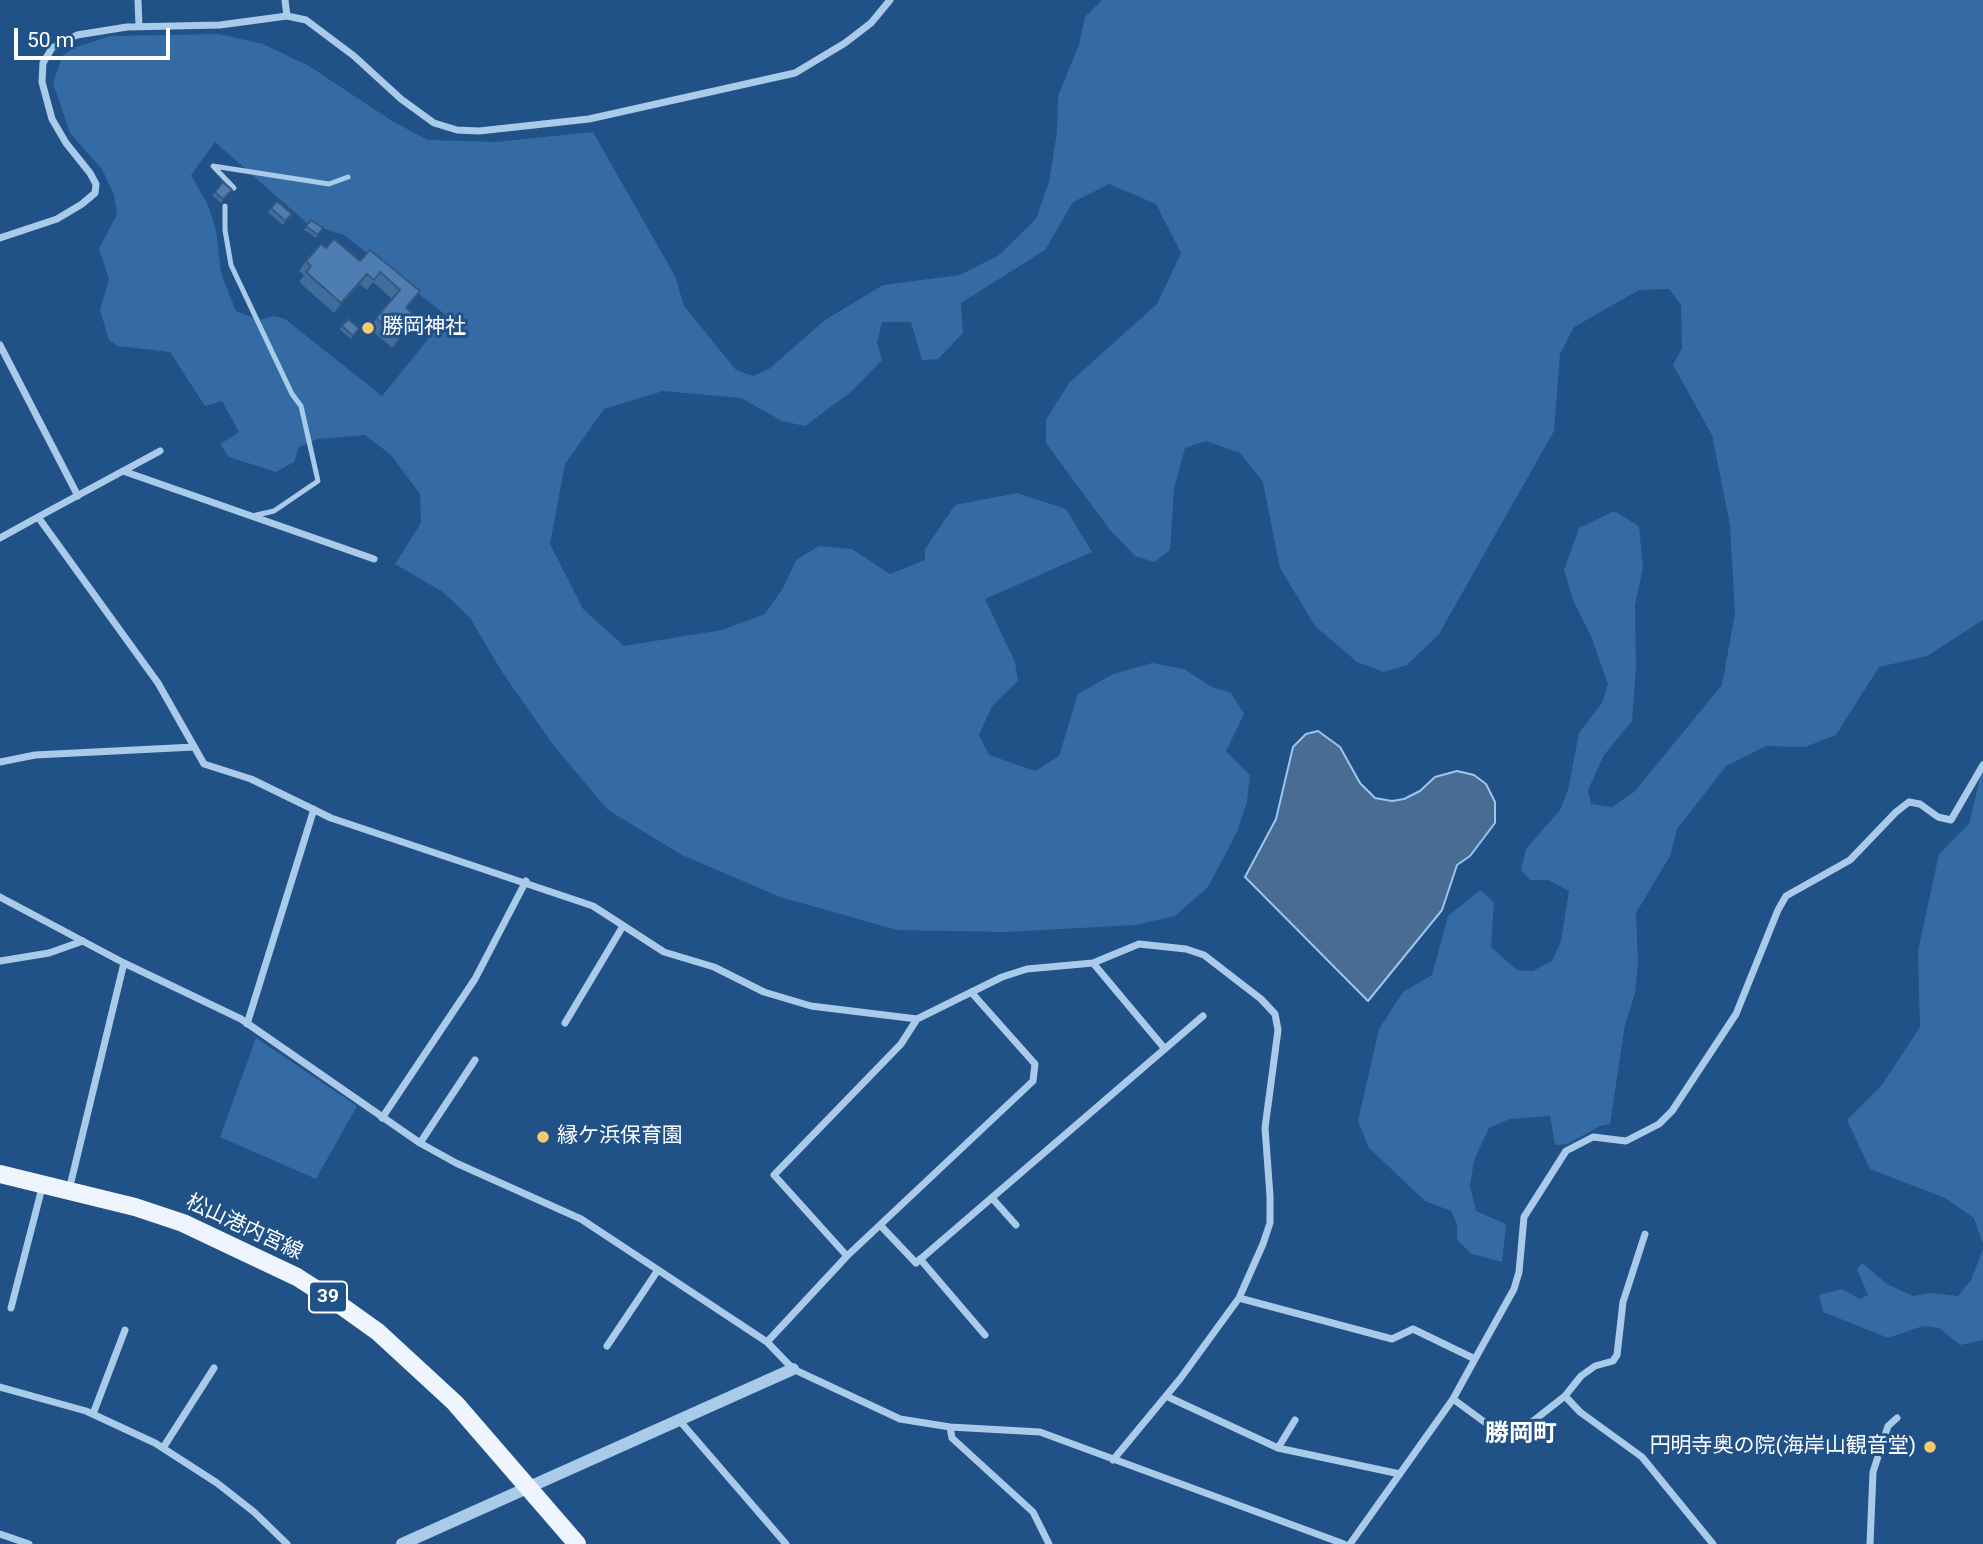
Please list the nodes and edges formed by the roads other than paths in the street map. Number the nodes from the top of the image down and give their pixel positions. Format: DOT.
graph roads {
  1 [pos="138,0"];
  2 [pos="285,0"];
  3 [pos="890,0"];
  4 [pos="286,16"];
  5 [pos="139,26"];
  6 [pos="348,177"];
  7 [pos="234,188"];
  8 [pos="225,206"];
  9 [pos="0,238"];
  10 [pos="0,345"];
  11 [pos="160,451"];
  12 [pos="123,471"];
  13 [pos="78,496"];
  14 [pos="252,516"];
  15 [pos="38,517"];
  16 [pos="0,538"];
  17 [pos="374,559"];
  18 [pos="194,747"];
  19 [pos="0,762"];
  20 [pos="1983,765"];
  21 [pos="314,809"];
  22 [pos="526,881"];
  23 [pos="0,897"];
  24 [pos="624,926"];
  25 [pos="83,941"];
  26 [pos="0,961"];
  27 [pos="124,963"];
  28 [pos="1093,963"];
  29 [pos="971,992"];
  30 [pos="1203,1016"];
  31 [pos="917,1019"];
  32 [pos="565,1023"];
  33 [pos="247,1024"];
  34 [pos="1165,1049"];
  35 [pos="475,1060"];
  36 [pos="382,1118"];
  37 [pos="420,1143"];
  38 [pos="0,1174"];
  39 [pos="43,1184"];
  40 [pos="69,1190"];
  41 [pos="992,1198"];
  42 [pos="880,1225"];
  43 [pos="1016,1226"];
  44 [pos="1645,1234"];
  45 [pos="847,1256"];
  46 [pos="920,1259"];
  47 [pos="658,1270"];
  48 [pos="1239,1298"];
  49 [pos="11,1308"];
  50 [pos="125,1330"];
  51 [pos="985,1335"];
  52 [pos="768,1342"];
  53 [pos="607,1346"];
  54 [pos="1475,1359"];
  55 [pos="214,1368"];
  56 [pos="793,1368"];
  57 [pos="0,1387"];
  58 [pos="1166,1396"];
  59 [pos="1565,1396"];
  60 [pos="1454,1399"];
  61 [pos="93,1414"];
  62 [pos="1897,1418"];
  63 [pos="679,1420"];
  64 [pos="1295,1420"];
  65 [pos="950,1427"];
  66 [pos="163,1447"];
  67 [pos="1278,1448"];
  68 [pos="1113,1460"];
  69 [pos="1400,1474"];
  70 [pos="530,1487"];
  71 [pos="0,1534"];
  72 [pos="29,1544"];
  73 [pos="287,1544"];
  74 [pos="402,1544"];
  75 [pos="577,1544"];
  76 [pos="786,1544"];
  77 [pos="1049,1544"];
  78 [pos="1344,1544"];
  79 [pos="1350,1544"];
  80 [pos="1713,1544"];
  81 [pos="1870,1544"];
  1 -- 5 [label="street"];
  2 -- 4 [label="street"];
  3 -- 4 [label="street"];
  4 -- 5 [label="street"];
  5 -- 9 [label="street"];
  6 -- 7 [label="lane"];
  8 -- 14 [label="lane"];
  10 -- 13 [label="street"];
  11 -- 12 [label="street"];
  12 -- 13 [label="street"];
  12 -- 14 [label="street"];
  13 -- 15 [label="street"];
  14 -- 17 [label="street"];
  15 -- 16 [label="street"];
  15 -- 18 [label="street"];
  18 -- 19 [label="street"];
  18 -- 21 [label="street"];
  20 -- 54 [label="street"];
  21 -- 22 [label="street"];
  21 -- 33 [label="street"];
  22 -- 24 [label="street"];
  22 -- 36 [label="street"];
  23 -- 25 [label="street"];
  24 -- 31 [label="street"];
  24 -- 32 [label="street"];
  25 -- 26 [label="street"];
  25 -- 27 [label="street"];
  27 -- 33 [label="street"];
  27 -- 40 [label="street"];
  28 -- 29 [label="street"];
  28 -- 34 [label="street"];
  28 -- 48 [label="street"];
  29 -- 31 [label="street"];
  29 -- 42 [label="street"];
  30 -- 34 [label="street"];
  31 -- 45 [label="street"];
  33 -- 36 [label="street"];
  34 -- 41 [label="street"];
  35 -- 37 [label="street"];
  36 -- 37 [label="street"];
  37 -- 47 [label="street"];
  38 -- 39 [label="main road, 松山港内宮線 / 39"];
  39 -- 40 [label="main road, 松山港内宮線 / 39"];
  39 -- 49 [label="street"];
  40 -- 70 [label="main road, 松山港内宮線 / 39"];
  41 -- 43 [label="street"];
  41 -- 46 [label="street"];
  42 -- 45 [label="street"];
  42 -- 46 [label="street"];
  44 -- 59 [label="street"];
  45 -- 52 [label="street"];
  46 -- 51 [label="street"];
  47 -- 52 [label="street"];
  47 -- 53 [label="street"];
  48 -- 54 [label="street"];
  48 -- 58 [label="street"];
  50 -- 61 [label="street"];
  52 -- 56 [label="street"];
  54 -- 60 [label="street"];
  55 -- 66 [label="street"];
  56 -- 63 [label="street"];
  56 -- 65 [label="street"];
  57 -- 61 [label="street"];
  58 -- 67 [label="street"];
  58 -- 68 [label="street"];
  59 -- 60 [label="street"];
  59 -- 80 [label="street"];
  60 -- 69 [label="street"];
  61 -- 66 [label="street"];
  62 -- 81 [label="street"];
  63 -- 70 [label="street"];
  63 -- 76 [label="street"];
  64 -- 67 [label="street"];
  65 -- 68 [label="street"];
  65 -- 77 [label="street"];
  66 -- 73 [label="street"];
  67 -- 69 [label="street"];
  68 -- 78 [label="street"];
  69 -- 79 [label="street"];
  70 -- 74 [label="street"];
  70 -- 75 [label="main road, 松山港内宮線 / 39"];
  71 -- 72 [label="street"];
}
